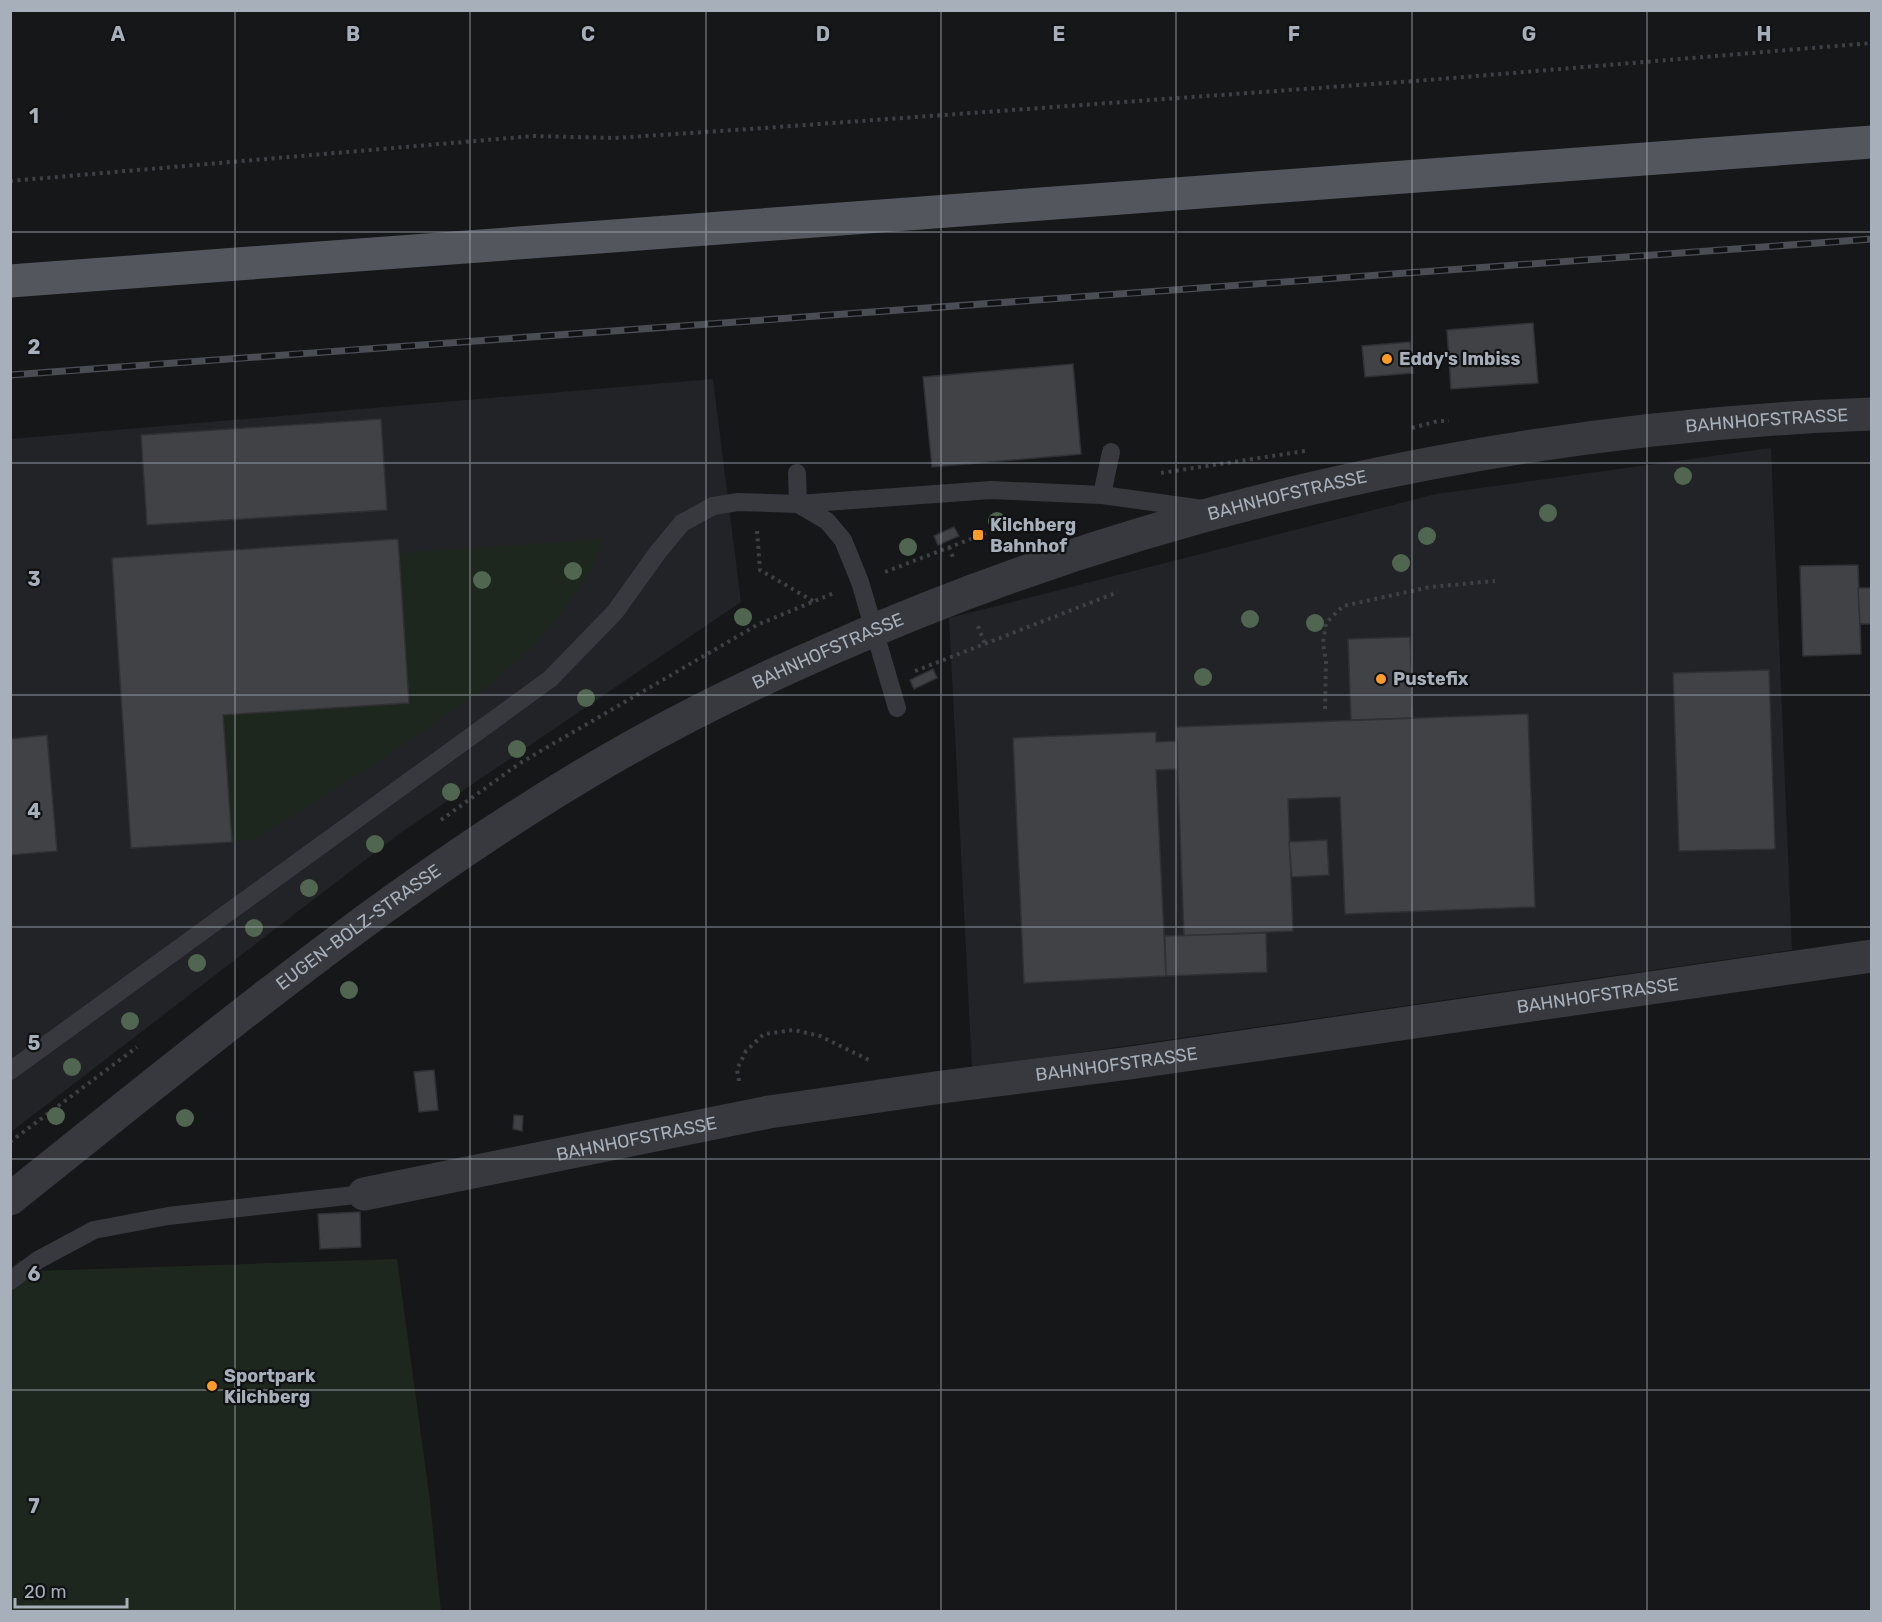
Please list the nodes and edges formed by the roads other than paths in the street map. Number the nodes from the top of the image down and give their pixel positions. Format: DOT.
graph roads {
  1 [pos="1872,142"];
  2 [pos="10,281"];
  3 [pos="1872,414"];
  4 [pos="1111,452"];
  5 [pos="797,473"];
  6 [pos="1102,495"];
  7 [pos="798,504"];
  8 [pos="1223,512"];
  9 [pos="874,629"];
  10 [pos="734,693"];
  11 [pos="897,708"];
  12 [pos="1872,956"];
  13 [pos="10,1071"];
  14 [pos="364,1194"];
  15 [pos="10,1199"];
  16 [pos="10,1281"];
  1 -- 2 [label="main road"];
  3 -- 8 [label="street, BAHNHOFSTRASSE"];
  4 -- 6 [label="lane"];
  5 -- 7 [label="lane"];
  6 -- 7 [label="lane"];
  6 -- 8 [label="lane"];
  7 -- 9 [label="lane"];
  7 -- 13 [label="lane"];
  8 -- 9 [label="street, BAHNHOFSTRASSE"];
  9 -- 10 [label="street, BAHNHOFSTRASSE"];
  9 -- 11 [label="lane"];
  10 -- 15 [label="street, EUGEN-BOLZ-STRASSE"];
  12 -- 14 [label="street, BAHNHOFSTRASSE"];
  14 -- 16 [label="lane"];
}
